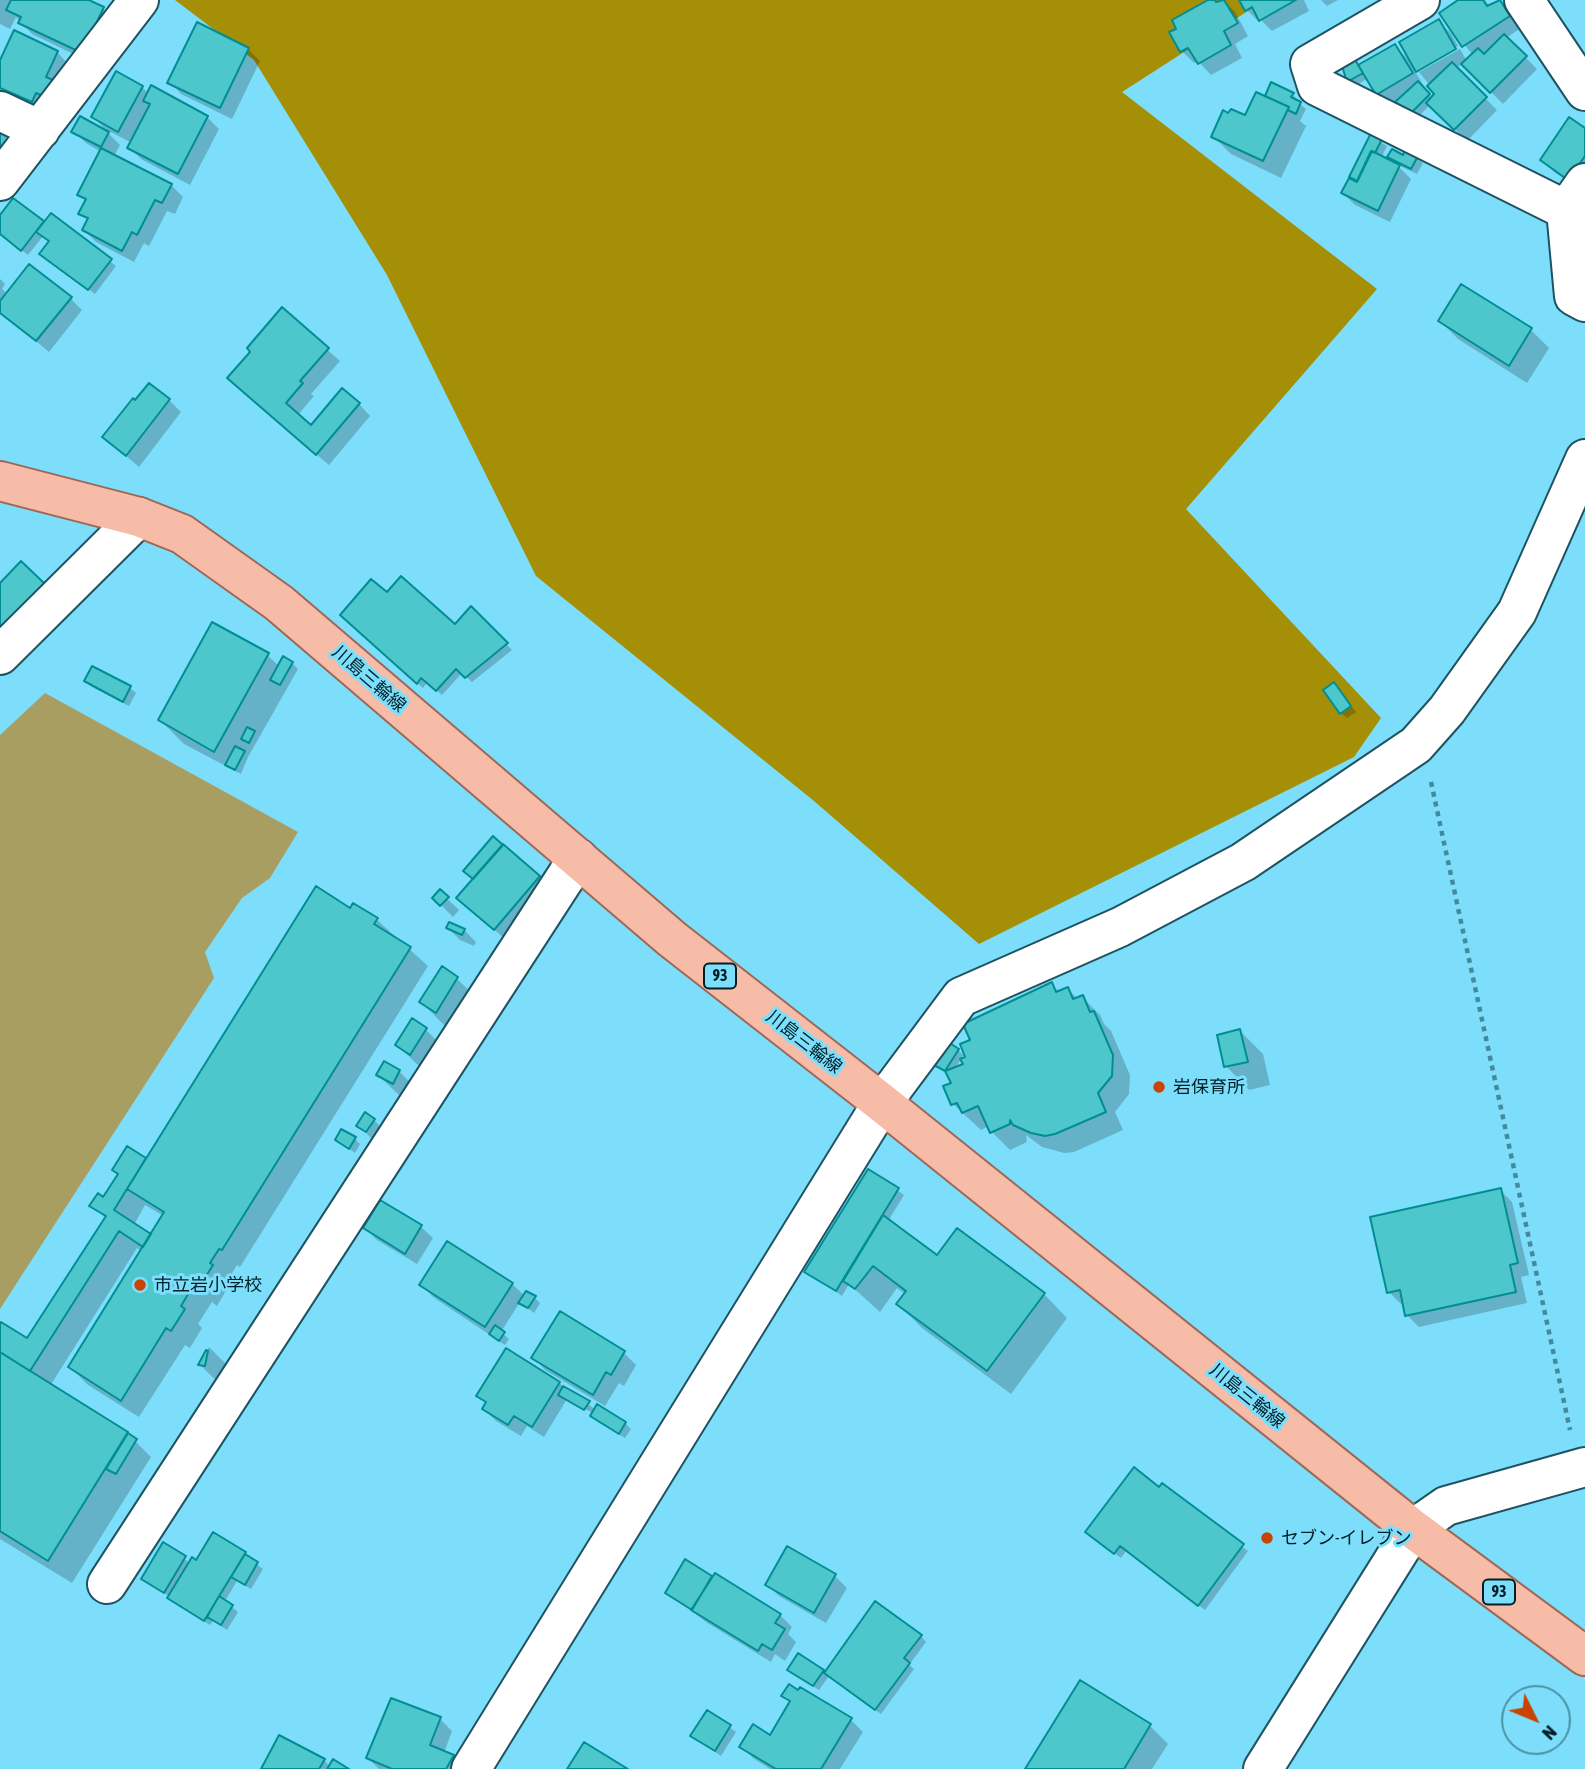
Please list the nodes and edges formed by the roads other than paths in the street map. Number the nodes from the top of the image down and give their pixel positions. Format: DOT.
graph roads {
  1 [pos="139,0"];
  2 [pos="1420,0"];
  3 [pos="1524,0"];
  4 [pos="1585,91"];
  5 [pos="0,111"];
  6 [pos="40,130"];
  7 [pos="0,181"];
  8 [pos="1575,197"];
  9 [pos="1585,302"];
  10 [pos="1585,459"];
  11 [pos="0,481"];
  12 [pos="139,517"];
  13 [pos="0,655"];
  14 [pos="578,858"];
  15 [pos="882,1103"];
  16 [pos="1582,1468"];
  17 [pos="1413,1529"];
  18 [pos="107,1584"];
  19 [pos="1585,1656"];
  20 [pos="471,1769"];
  21 [pos="1263,1769"];
  1 -- 6 [label="street"];
  2 -- 8 [label="street"];
  3 -- 4 [label="street"];
  5 -- 6 [label="street"];
  6 -- 7 [label="street"];
  8 -- 9 [label="street"];
  10 -- 15 [label="street"];
  11 -- 12 [label="main road, 川島三輪線 / 93"];
  12 -- 13 [label="street"];
  12 -- 14 [label="main road, 川島三輪線 / 93"];
  14 -- 15 [label="main road, 川島三輪線 / 93"];
  14 -- 18 [label="street"];
  15 -- 17 [label="main road, 川島三輪線 / 93"];
  15 -- 20 [label="street"];
  16 -- 17 [label="street"];
  17 -- 19 [label="main road, 川島三輪線 / 93"];
  17 -- 21 [label="street"];
}
